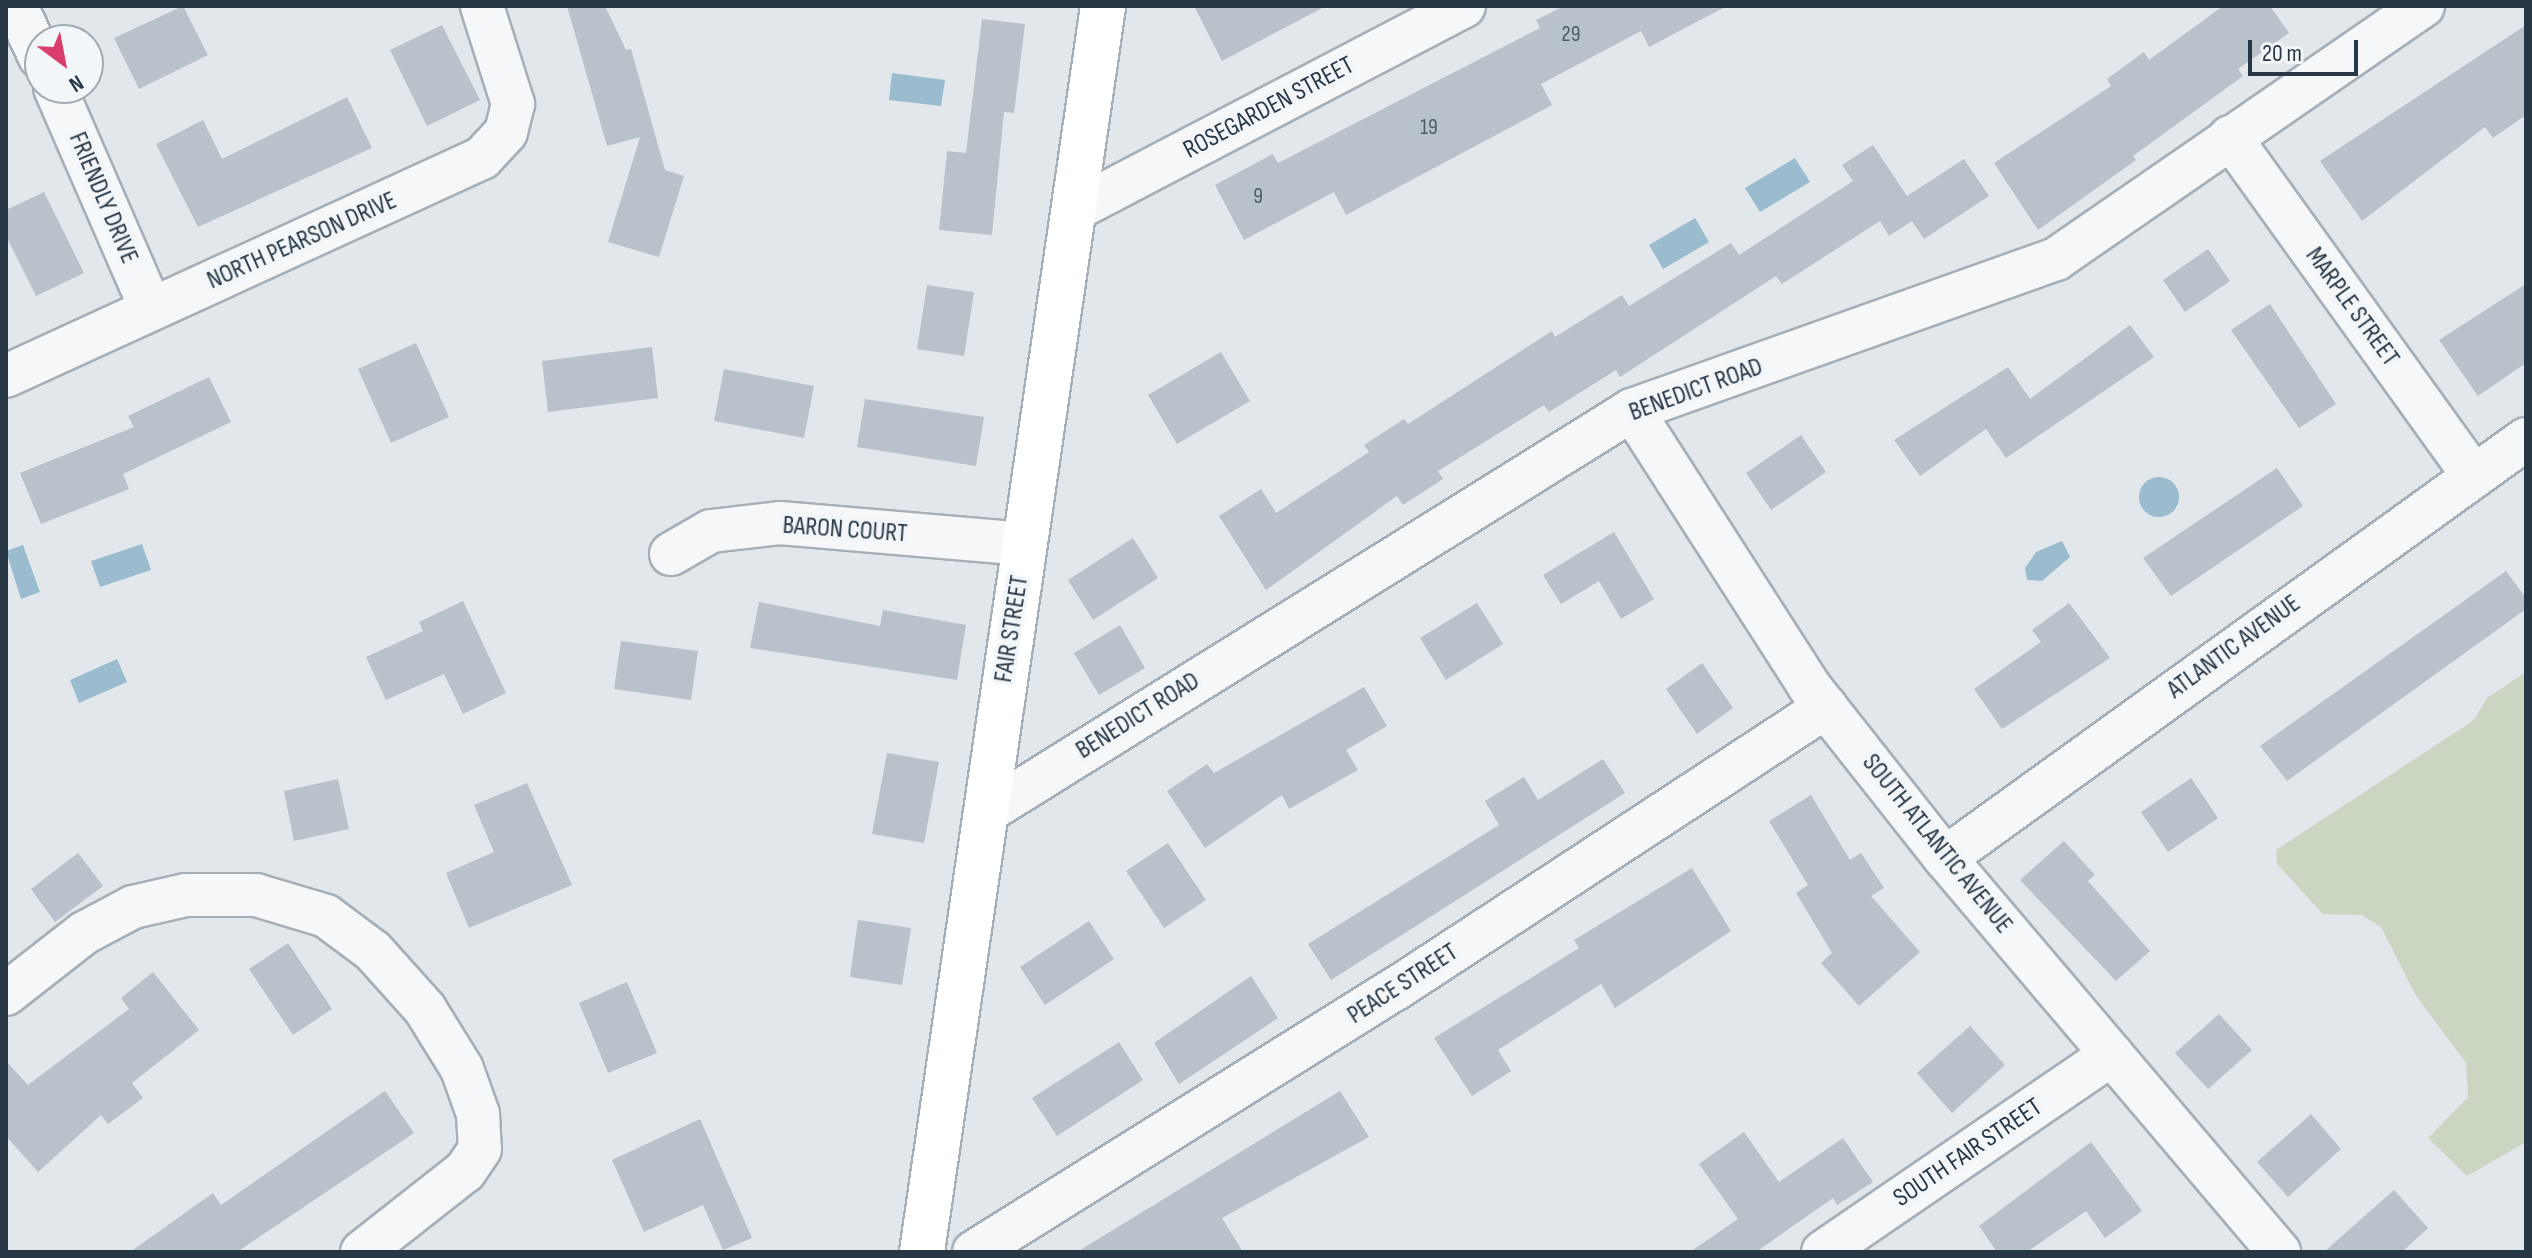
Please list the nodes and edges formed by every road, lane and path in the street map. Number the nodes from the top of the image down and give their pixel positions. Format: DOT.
graph roads {
  1 [pos="1103,6"];
  2 [pos="1464,6"];
  3 [pos="2423,6"];
  4 [pos="489,25"];
  5 [pos="62,104"];
  6 [pos="2230,137"];
  7 [pos="1074,210"];
  8 [pos="151,309"];
  9 [pos="6,376"];
  10 [pos="1632,410"];
  11 [pos="2526,439"];
  12 [pos="2474,476"];
  13 [pos="1025,544"];
  14 [pos="671,554"];
  15 [pos="1826,707"];
  16 [pos="985,813"];
  17 [pos="1945,858"];
  18 [pos="6,994"];
  19 [pos="2112,1054"];
  20 [pos="362,1252"];
  21 [pos="922,1252"];
  22 [pos="974,1252"];
  23 [pos="1823,1252"];
  24 [pos="2279,1252"];
  1 -- 7 [label="street, FAIR STREET"];
  2 -- 7 [label="street, ROSEGARDEN STREET"];
  3 -- 6 [label="street, BENEDICT ROAD"];
  4 -- 8 [label="street, NORTH PEARSON DRIVE"];
  5 -- 8 [label="street, FRIENDLY DRIVE"];
  6 -- 10 [label="street, BENEDICT ROAD"];
  6 -- 12 [label="street, MARPLE STREET"];
  7 -- 13 [label="street, FAIR STREET"];
  8 -- 9 [label="street, NORTH PEARSON DRIVE"];
  10 -- 15 [label="street, SOUTH ATLANTIC AVENUE"];
  10 -- 16 [label="street, BENEDICT ROAD"];
  11 -- 12 [label="street, ATLANTIC AVENUE"];
  12 -- 17 [label="street, ATLANTIC AVENUE"];
  13 -- 14 [label="street, BARON COURT"];
  13 -- 16 [label="street, FAIR STREET"];
  15 -- 17 [label="street, SOUTH ATLANTIC AVENUE"];
  15 -- 22 [label="street, PEACE STREET"];
  16 -- 21 [label="street, FAIR STREET"];
  17 -- 19 [label="street, SOUTH ATLANTIC AVENUE"];
  18 -- 20 [label="street"];
  19 -- 23 [label="street, SOUTH FAIR STREET"];
  19 -- 24 [label="street, SOUTH ATLANTIC AVENUE"];
}
